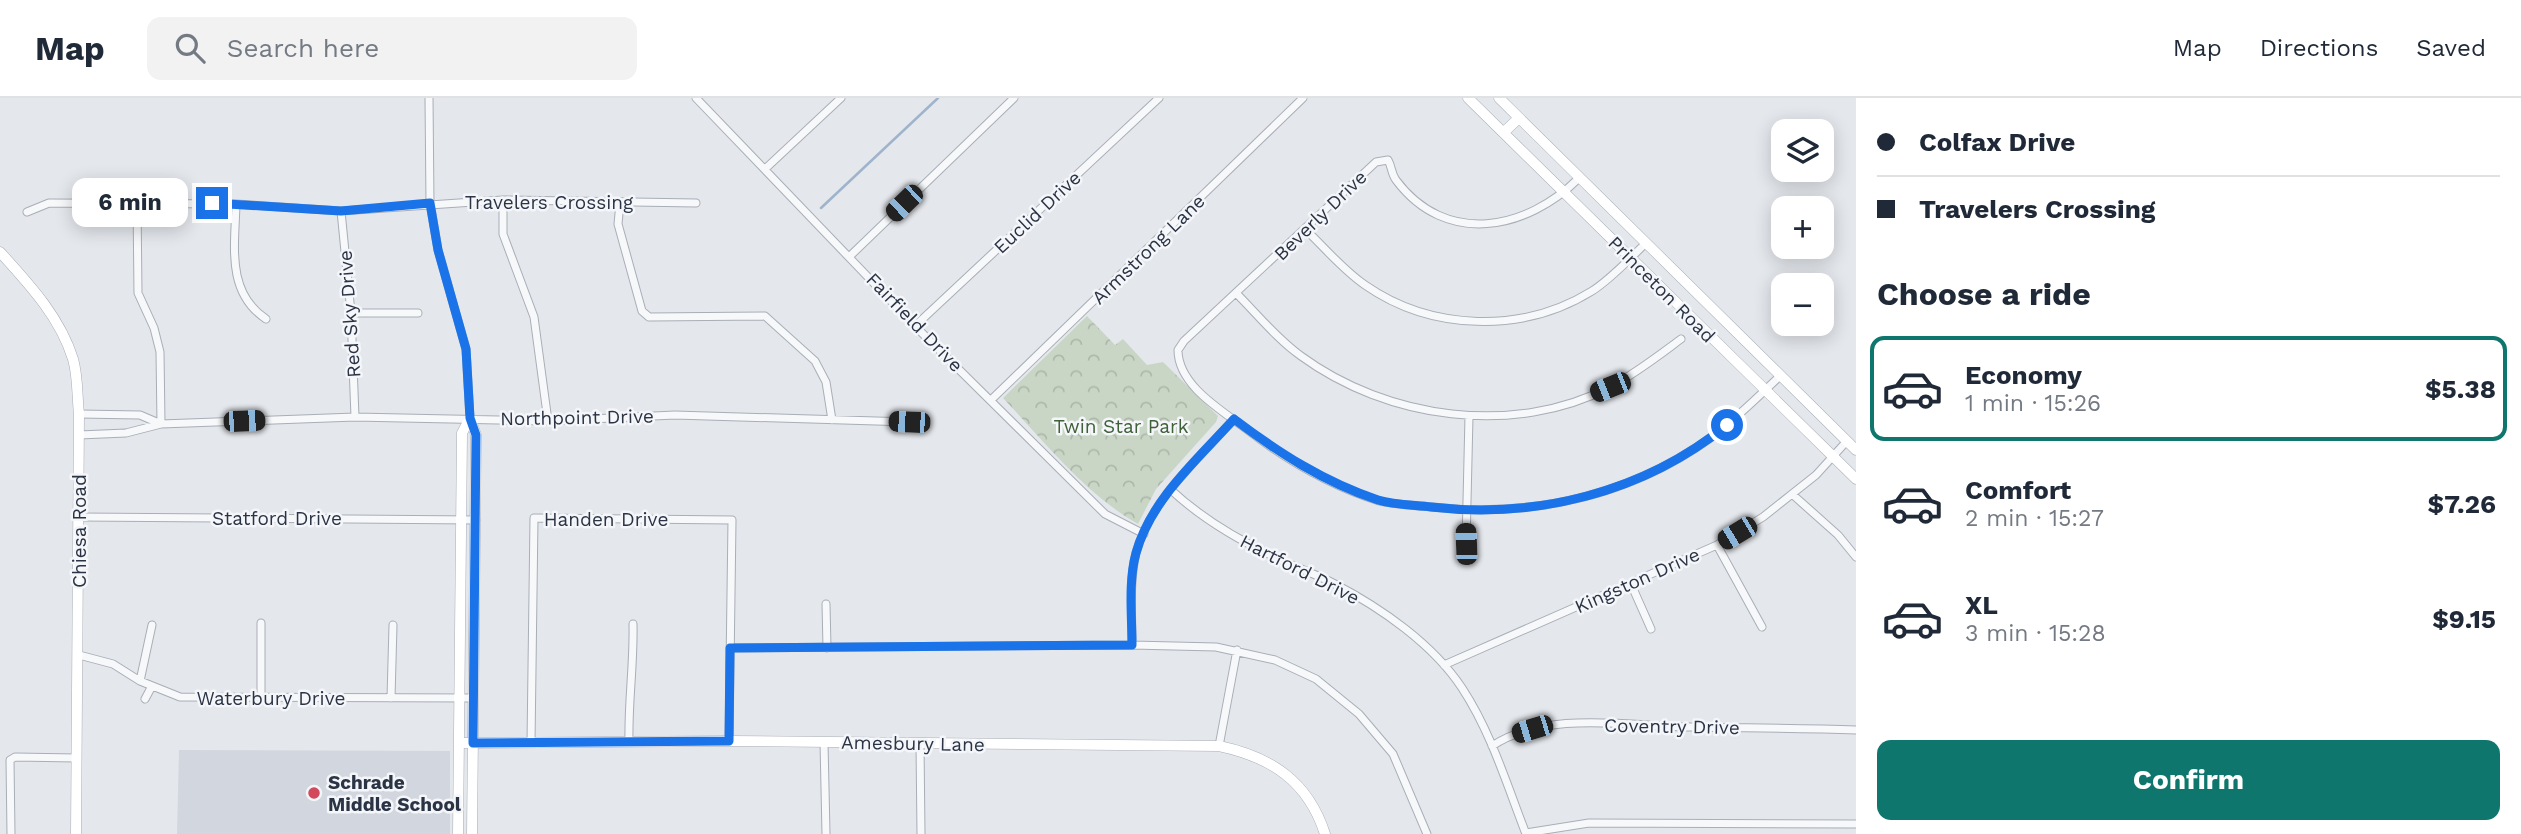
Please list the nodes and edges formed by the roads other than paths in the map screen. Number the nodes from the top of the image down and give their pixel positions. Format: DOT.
graph roads {
  1 [pos="429,98"];
  2 [pos="697,98"];
  3 [pos="841,98"];
  4 [pos="1014,98"];
  5 [pos="1159,98"];
  6 [pos="1303,98"];
  7 [pos="1468,98"];
  8 [pos="1499,98"];
  9 [pos="1519,118"];
  10 [pos="1504,132"];
  11 [pos="765,169"];
  12 [pos="1579,178"];
  13 [pos="1565,192"];
  14 [pos="502,200"];
  15 [pos="137,202"];
  16 [pos="430,203"];
  17 [pos="620,203"];
  18 [pos="696,203"];
  19 [pos="236,204"];
  20 [pos="341,211"];
  21 [pos="27,212"];
  22 [pos="1306,230"];
  23 [pos="1644,245"];
  24 [pos="0,252"];
  25 [pos="850,256"];
  26 [pos="1630,258"];
  27 [pos="1236,293"];
  28 [pos="352,313"];
  29 [pos="418,313"];
  30 [pos="266,319"];
  31 [pos="915,326"];
  32 [pos="1681,339"];
  33 [pos="1780,376"];
  34 [pos="1764,391"];
  35 [pos="992,399"];
  36 [pos="79,414"];
  37 [pos="1469,416"];
  38 [pos="355,418"];
  39 [pos="470,418"];
  40 [pos="1234,419"];
  41 [pos="832,420"];
  42 [pos="548,421"];
  43 [pos="909,422"];
  44 [pos="161,424"];
  45 [pos="79,435"];
  46 [pos="1846,442"];
  47 [pos="1856,450"];
  48 [pos="1831,457"];
  49 [pos="1856,480"];
  50 [pos="1170,489"];
  51 [pos="1793,494"];
  52 [pos="1464,511"];
  53 [pos="79,517"];
  54 [pos="462,520"];
  55 [pos="476,520"];
  56 [pos="1144,534"];
  57 [pos="1466,544"];
  58 [pos="1717,545"];
  59 [pos="1856,557"];
  60 [pos="1632,584"];
  61 [pos="826,604"];
  62 [pos="261,623"];
  63 [pos="633,624"];
  64 [pos="152,625"];
  65 [pos="393,625"];
  66 [pos="1762,627"];
  67 [pos="1651,629"];
  68 [pos="1132,645"];
  69 [pos="730,648"];
  70 [pos="827,648"];
  71 [pos="1237,650"];
  72 [pos="79,655"];
  73 [pos="1444,665"];
  74 [pos="140,681"];
  75 [pos="152,686"];
  76 [pos="261,698"];
  77 [pos="391,698"];
  78 [pos="460,698"];
  79 [pos="473,698"];
  80 [pos="145,699"];
  81 [pos="1856,730"];
  82 [pos="729,741"];
  83 [pos="629,742"];
  84 [pos="824,742"];
  85 [pos="460,743"];
  86 [pos="473,743"];
  87 [pos="531,743"];
  88 [pos="920,744"];
  89 [pos="1219,746"];
  90 [pos="1492,746"];
  91 [pos="77,758"];
  92 [pos="1856,824"];
  93 [pos="11,834"];
  94 [pos="76,834"];
  95 [pos="458,834"];
  96 [pos="472,834"];
  97 [pos="826,834"];
  98 [pos="921,834"];
  99 [pos="1325,834"];
  100 [pos="1427,834"];
  101 [pos="1526,834"];
  1 -- 16 [label="street"];
  2 -- 11 [label="street, Fairfield Drive"];
  3 -- 11 [label="street"];
  4 -- 25 [label="street"];
  5 -- 31 [label="street, Euclid Drive"];
  6 -- 35 [label="street, Armstrong Lane"];
  7 -- 10 [label="street, Princeton Road"];
  8 -- 9 [label="street, Princeton Road"];
  9 -- 10 [label="street"];
  9 -- 12 [label="street, Princeton Road"];
  10 -- 13 [label="street, Princeton Road"];
  11 -- 25 [label="street, Fairfield Drive"];
  12 -- 13 [label="street, Beverly Drive"];
  12 -- 23 [label="street, Princeton Road"];
  13 -- 22 [label="street, Beverly Drive"];
  13 -- 26 [label="street, Princeton Road"];
  14 -- 16 [label="street, Travelers Crossing"];
  14 -- 17 [label="street, Travelers Crossing"];
  14 -- 42 [label="street"];
  15 -- 19 [label="street, Travelers Crossing"];
  15 -- 21 [label="street, Travelers Crossing"];
  15 -- 44 [label="street"];
  16 -- 20 [label="street, Travelers Crossing"];
  16 -- 39 [label="street"];
  17 -- 18 [label="street, Travelers Crossing"];
  17 -- 41 [label="street"];
  19 -- 20 [label="street, Travelers Crossing"];
  19 -- 30 [label="street"];
  20 -- 28 [label="street, Red Sky Drive"];
  22 -- 26 [label="street"];
  22 -- 27 [label="street, Beverly Drive"];
  23 -- 26 [label="street"];
  23 -- 33 [label="street, Princeton Road"];
  24 -- 36 [label="street, Chiesa Road"];
  25 -- 31 [label="street, Fairfield Drive"];
  26 -- 34 [label="street, Princeton Road"];
  27 -- 37 [label="street"];
  27 -- 40 [label="street, Beverly Drive"];
  28 -- 29 [label="street"];
  28 -- 38 [label="street, Red Sky Drive"];
  31 -- 35 [label="street, Fairfield Drive"];
  32 -- 37 [label="street"];
  33 -- 34 [label="street"];
  33 -- 46 [label="street, Princeton Road"];
  34 -- 48 [label="street, Princeton Road"];
  34 -- 52 [label="street"];
  35 -- 56 [label="street, Fairfield Drive"];
  36 -- 44 [label="street, Northpoint Drive"];
  36 -- 45 [label="street, Chiesa Road"];
  37 -- 52 [label="street"];
  38 -- 39 [label="street, Northpoint Drive"];
  38 -- 44 [label="street, Northpoint Drive"];
  39 -- 42 [label="street, Northpoint Drive"];
  39 -- 54 [label="street"];
  39 -- 55 [label="street"];
  40 -- 50 [label="street"];
  40 -- 52 [label="street"];
  41 -- 42 [label="street, Northpoint Drive"];
  41 -- 43 [label="street, Northpoint Drive"];
  44 -- 45 [label="street, Northpoint Drive"];
  45 -- 53 [label="street, Chiesa Road"];
  46 -- 47 [label="street, Princeton Road"];
  46 -- 48 [label="street, Kingston Drive"];
  48 -- 49 [label="street, Princeton Road"];
  48 -- 51 [label="street, Kingston Drive"];
  50 -- 56 [label="street"];
  50 -- 73 [label="street, Hartford Drive"];
  51 -- 58 [label="street, Kingston Drive"];
  51 -- 59 [label="street"];
  52 -- 57 [label="street"];
  53 -- 54 [label="street, Statford Drive"];
  53 -- 72 [label="street, Chiesa Road"];
  54 -- 55 [label="street, Statford Drive"];
  54 -- 78 [label="street"];
  55 -- 79 [label="street"];
  56 -- 68 [label="street"];
  58 -- 60 [label="street, Kingston Drive"];
  58 -- 66 [label="street"];
  60 -- 67 [label="street"];
  60 -- 73 [label="street, Kingston Drive"];
  61 -- 70 [label="street"];
  62 -- 76 [label="street"];
  63 -- 83 [label="street"];
  64 -- 74 [label="street"];
  65 -- 77 [label="street"];
  68 -- 70 [label="street"];
  68 -- 71 [label="street"];
  69 -- 70 [label="street"];
  69 -- 82 [label="street"];
  69 -- 87 [label="street, Handen Drive"];
  71 -- 89 [label="street"];
  71 -- 100 [label="street"];
  72 -- 74 [label="street, Waterbury Drive"];
  72 -- 91 [label="street, Chiesa Road"];
  73 -- 90 [label="street, Hartford Drive"];
  74 -- 75 [label="street, Waterbury Drive"];
  75 -- 76 [label="street, Waterbury Drive"];
  75 -- 80 [label="street"];
  76 -- 77 [label="street, Waterbury Drive"];
  77 -- 78 [label="street, Waterbury Drive"];
  78 -- 79 [label="street, Waterbury Drive"];
  78 -- 85 [label="street"];
  79 -- 86 [label="street"];
  81 -- 90 [label="street, Coventry Drive"];
  82 -- 83 [label="street, Amesbury Lane"];
  82 -- 84 [label="street, Amesbury Lane"];
  83 -- 87 [label="street, Amesbury Lane"];
  84 -- 88 [label="street, Amesbury Lane"];
  84 -- 97 [label="street"];
  85 -- 86 [label="street, Amesbury Lane"];
  85 -- 95 [label="street"];
  86 -- 87 [label="street, Amesbury Lane"];
  86 -- 96 [label="street"];
  88 -- 89 [label="street, Amesbury Lane"];
  88 -- 98 [label="street"];
  89 -- 99 [label="street, Amesbury Lane"];
  90 -- 101 [label="street, Hartford Drive"];
  91 -- 93 [label="street"];
  91 -- 94 [label="street, Chiesa Road"];
  92 -- 101 [label="street"];
}
